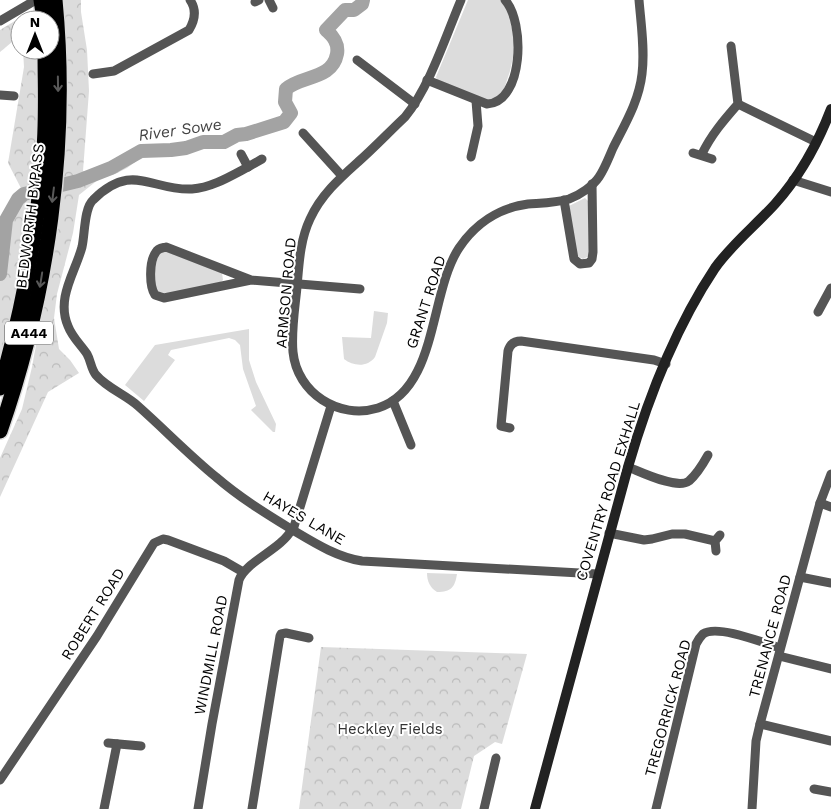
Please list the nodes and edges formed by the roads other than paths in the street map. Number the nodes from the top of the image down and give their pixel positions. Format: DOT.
graph roads {
  1 [pos="55,0"];
  2 [pos="190,0"];
  3 [pos="461,0"];
  4 [pos="505,0"];
  5 [pos="639,0"];
  6 [pos="38,1"];
  7 [pos="0,22"];
  8 [pos="731,46"];
  9 [pos="45,60"];
  10 [pos="357,60"];
  11 [pos="93,74"];
  12 [pos="428,80"];
  13 [pos="0,95"];
  14 [pos="14,96"];
  15 [pos="476,101"];
  16 [pos="415,104"];
  17 [pos="738,104"];
  18 [pos="831,110"];
  19 [pos="303,134"];
  20 [pos="816,142"];
  21 [pos="241,154"];
  22 [pos="471,157"];
  23 [pos="50,159"];
  24 [pos="262,159"];
  25 [pos="712,159"];
  26 [pos="248,167"];
  27 [pos="342,176"];
  28 [pos="793,180"];
  29 [pos="592,184"];
  30 [pos="831,192"];
  31 [pos="564,200"];
  32 [pos="42,231"];
  33 [pos="251,280"];
  34 [pos="297,284"];
  35 [pos="360,289"];
  36 [pos="831,289"];
  37 [pos="818,312"];
  38 [pos="666,364"];
  39 [pos="0,388"];
  40 [pos="394,401"];
  41 [pos="331,406"];
  42 [pos="510,428"];
  43 [pos="0,431"];
  44 [pos="411,445"];
  45 [pos="708,455"];
  46 [pos="628,467"];
  47 [pos="831,474"];
  48 [pos="820,504"];
  49 [pos="831,506"];
  50 [pos="292,530"];
  51 [pos="610,533"];
  52 [pos="716,551"];
  53 [pos="243,572"];
  54 [pos="598,574"];
  55 [pos="800,577"];
  56 [pos="831,583"];
  57 [pos="309,638"];
  58 [pos="780,652"];
  59 [pos="831,669"];
  60 [pos="760,724"];
  61 [pos="831,740"];
  62 [pos="141,746"];
  63 [pos="496,758"];
  64 [pos="0,780"];
  65 [pos="830,788"];
  66 [pos="814,789"];
  67 [pos="104,809"];
  68 [pos="198,809"];
  69 [pos="252,809"];
  70 [pos="484,809"];
  71 [pos="535,809"];
  72 [pos="656,809"];
  73 [pos="752,809"];
  1 -- 23 [label="highway, BEDWORTH BYPASS / A444, one-way"];
  2 -- 11 [label="street"];
  3 -- 12 [label="street, ARMSON ROAD"];
  4 -- 15 [label="street"];
  5 -- 29 [label="street, GRANT ROAD"];
  6 -- 7 [label="street"];
  8 -- 17 [label="street"];
  9 -- 23 [label="highway, BEDWORTH BYPASS / A444"];
  10 -- 16 [label="street"];
  12 -- 15 [label="street"];
  12 -- 16 [label="street, ARMSON ROAD"];
  13 -- 14 [label="street"];
  15 -- 22 [label="street"];
  16 -- 27 [label="street, ARMSON ROAD"];
  17 -- 20 [label="street"];
  17 -- 25 [label="street"];
  18 -- 20 [label="main road, COVENTRY ROAD EXHALL"];
  19 -- 27 [label="street"];
  20 -- 28 [label="main road, COVENTRY ROAD EXHALL"];
  21 -- 26 [label="street"];
  23 -- 32 [label="highway, BEDWORTH BYPASS / A444"];
  24 -- 26 [label="street, HAYES LANE"];
  26 -- 50 [label="street, HAYES LANE"];
  27 -- 34 [label="street, ARMSON ROAD"];
  28 -- 30 [label="street"];
  28 -- 38 [label="main road, COVENTRY ROAD EXHALL"];
  29 -- 31 [label="street, GRANT ROAD"];
  29 -- 31 [label="street"];
  31 -- 40 [label="street, GRANT ROAD"];
  32 -- 39 [label="highway, BEDWORTH BYPASS / A444"];
  32 -- 43 [label="highway, BEDWORTH BYPASS / A444, one-way"];
  33 -- 33 [label="street"];
  33 -- 34 [label="street"];
  34 -- 35 [label="street"];
  34 -- 41 [label="street, ARMSON ROAD"];
  36 -- 37 [label="street"];
  38 -- 42 [label="street"];
  38 -- 46 [label="main road, COVENTRY ROAD EXHALL"];
  40 -- 41 [label="street, GRANT ROAD"];
  40 -- 44 [label="street"];
  41 -- 50 [label="street"];
  45 -- 46 [label="street"];
  46 -- 51 [label="main road, COVENTRY ROAD EXHALL"];
  47 -- 48 [label="street, TRENANCE ROAD"];
  48 -- 49 [label="street"];
  48 -- 55 [label="street, TRENANCE ROAD"];
  50 -- 53 [label="street"];
  50 -- 54 [label="street, HAYES LANE"];
  51 -- 52 [label="street"];
  51 -- 54 [label="main road, COVENTRY ROAD EXHALL"];
  53 -- 64 [label="street, ROBERT ROAD"];
  53 -- 68 [label="street, WINDMILL ROAD"];
  54 -- 71 [label="main road, COVENTRY ROAD EXHALL"];
  55 -- 56 [label="street"];
  55 -- 58 [label="street, TRENANCE ROAD"];
  57 -- 69 [label="street"];
  58 -- 59 [label="street"];
  58 -- 60 [label="street, TRENANCE ROAD"];
  58 -- 72 [label="street, TREGORRICK ROAD"];
  60 -- 61 [label="street"];
  60 -- 73 [label="street, TRENANCE ROAD"];
  62 -- 67 [label="street"];
  63 -- 70 [label="street"];
  65 -- 66 [label="street"];
}
